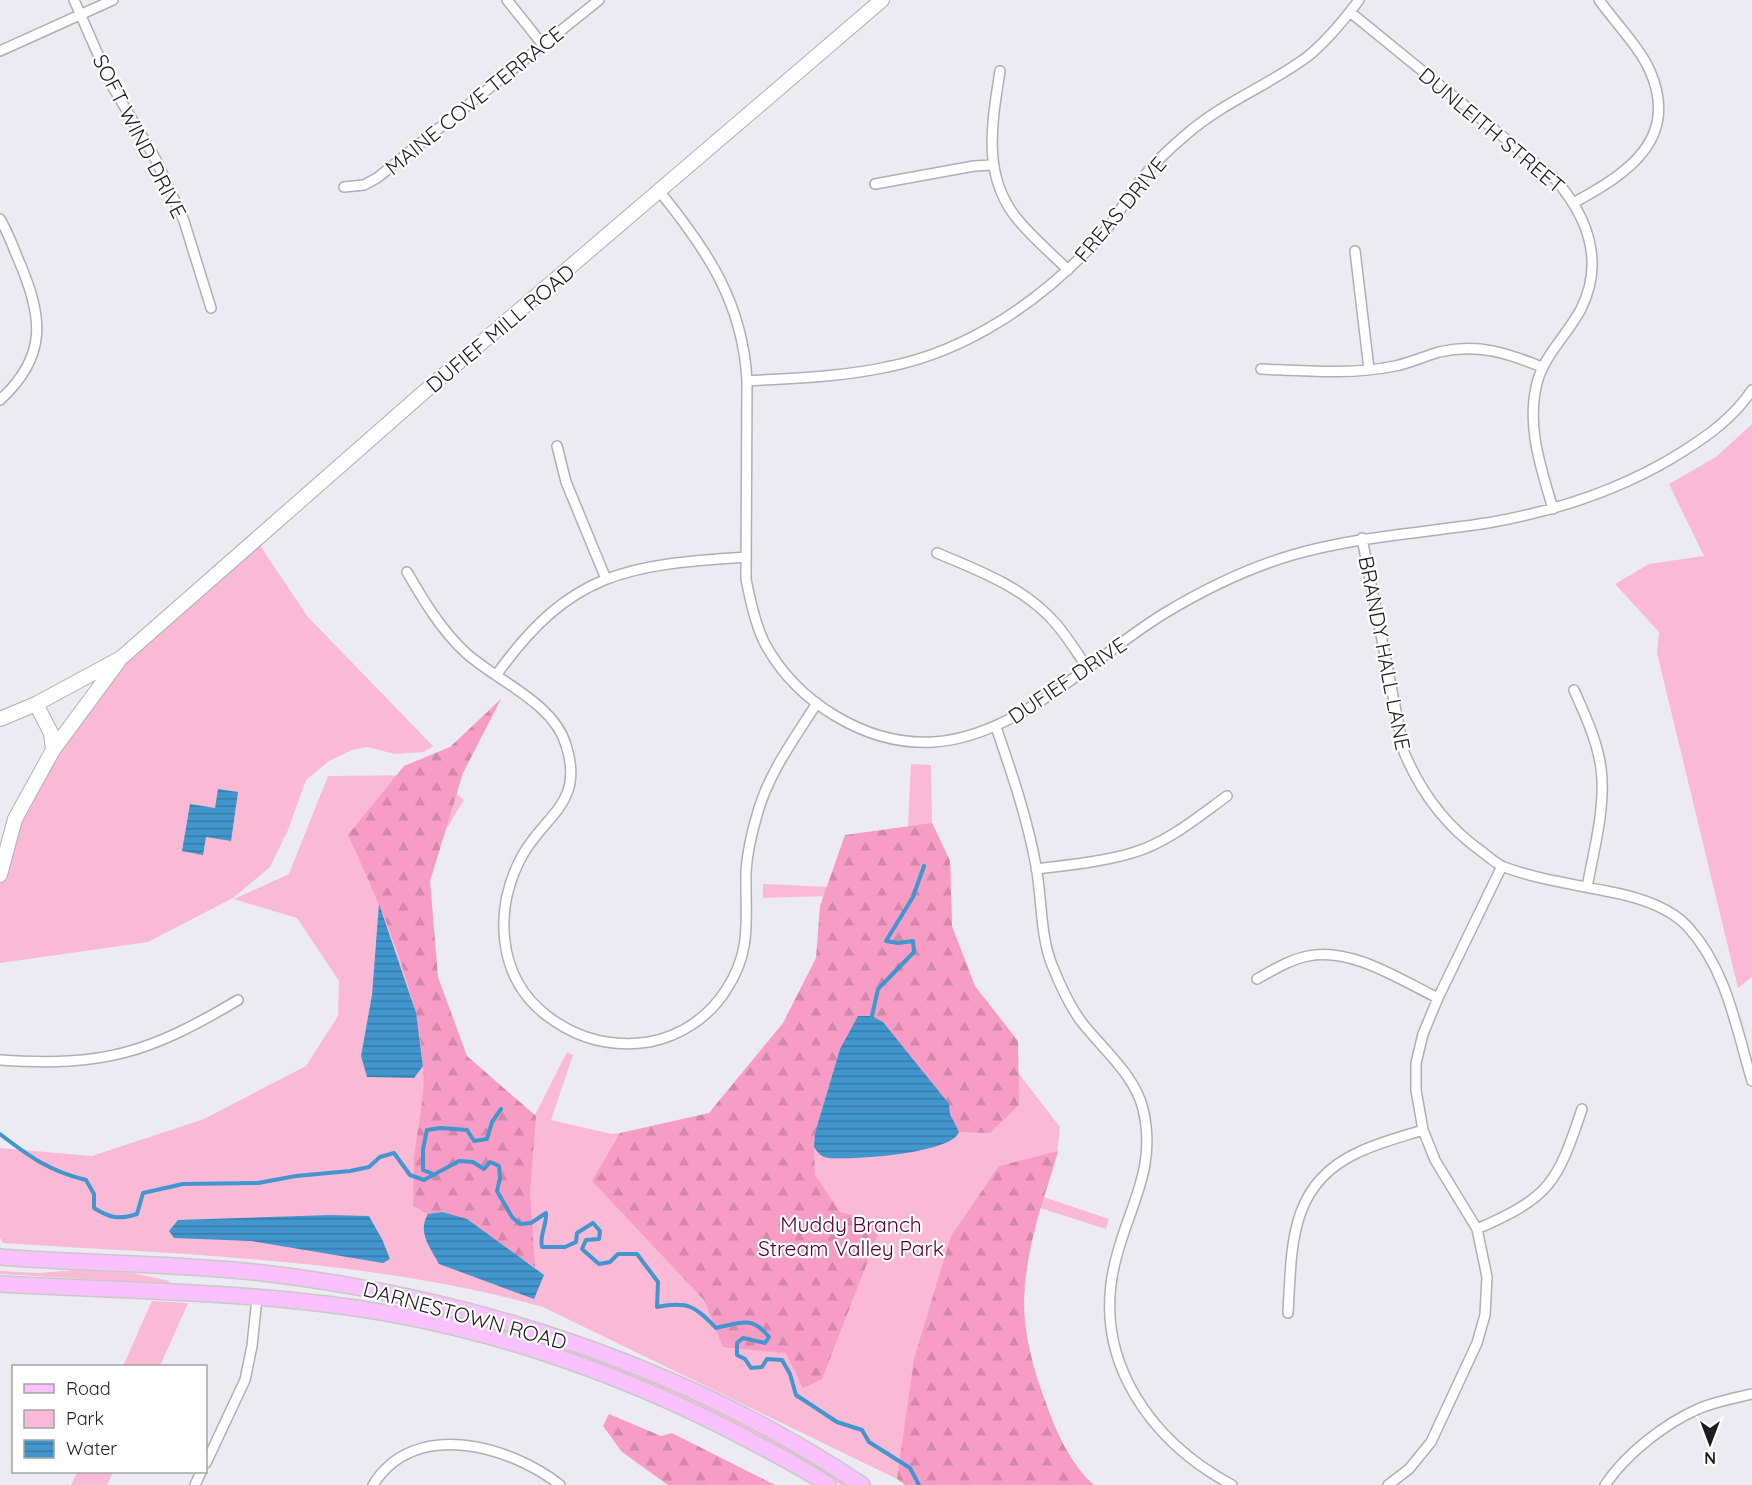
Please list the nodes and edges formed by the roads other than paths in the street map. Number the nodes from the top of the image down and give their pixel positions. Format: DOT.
graph roads {
  1 [pos="74,0"];
  2 [pos="113,0"];
  3 [pos="507,0"];
  4 [pos="599,0"];
  5 [pos="882,0"];
  6 [pos="1359,0"];
  7 [pos="1599,0"];
  8 [pos="1350,12"];
  9 [pos="81,15"];
  10 [pos="543,45"];
  11 [pos="0,51"];
  12 [pos="1000,71"];
  13 [pos="993,165"];
  14 [pos="874,184"];
  15 [pos="344,187"];
  16 [pos="660,192"];
  17 [pos="1575,202"];
  18 [pos="0,219"];
  19 [pos="1355,251"];
  20 [pos="1068,270"];
  21 [pos="211,309"];
  22 [pos="1542,367"];
  23 [pos="1261,369"];
  24 [pos="1369,369"];
  25 [pos="747,381"];
  26 [pos="1752,390"];
  27 [pos="0,399"];
  28 [pos="557,446"];
  29 [pos="1552,509"];
  30 [pos="1362,538"];
  31 [pos="937,554"];
  32 [pos="746,557"];
  33 [pos="407,572"];
  34 [pos="606,579"];
  35 [pos="121,658"];
  36 [pos="1087,667"];
  37 [pos="497,674"];
  38 [pos="1574,690"];
  39 [pos="817,703"];
  40 [pos="36,704"];
  41 [pos="0,719"];
  42 [pos="996,727"];
  43 [pos="53,750"];
  44 [pos="1227,796"];
  45 [pos="1502,866"];
  46 [pos="1036,869"];
  47 [pos="0,875"];
  48 [pos="1587,887"];
  49 [pos="1257,979"];
  50 [pos="1438,998"];
  51 [pos="238,1000"];
  52 [pos="0,1060"];
  53 [pos="1752,1081"];
  54 [pos="1582,1109"];
  55 [pos="1423,1130"];
  56 [pos="1477,1229"];
  57 [pos="0,1257"];
  58 [pos="0,1284"];
  59 [pos="256,1298"];
  60 [pos="1288,1313"];
  61 [pos="1752,1394"];
  62 [pos="207,1461"];
  63 [pos="373,1485"];
  64 [pos="560,1485"];
  65 [pos="828,1485"];
  66 [pos="862,1485"];
  67 [pos="1232,1485"];
  68 [pos="1388,1485"];
  69 [pos="1605,1485"];
  1 -- 9 [label="street, SOFT WIND DRIVE"];
  2 -- 9 [label="street"];
  3 -- 10 [label="street"];
  4 -- 10 [label="street, MAINE COVE TERRACE"];
  5 -- 16 [label="main road, DUFIEF MILL ROAD"];
  6 -- 8 [label="street, FREAS DRIVE"];
  7 -- 17 [label="street"];
  8 -- 17 [label="street, DUNLEITH STREET"];
  8 -- 20 [label="street, FREAS DRIVE"];
  9 -- 11 [label="street"];
  9 -- 21 [label="street, SOFT WIND DRIVE"];
  10 -- 15 [label="street, MAINE COVE TERRACE"];
  12 -- 13 [label="street"];
  13 -- 14 [label="street"];
  13 -- 20 [label="street"];
  16 -- 25 [label="street, DUFIEF DRIVE"];
  16 -- 35 [label="main road, DUFIEF MILL ROAD"];
  17 -- 22 [label="street, DUNLEITH STREET"];
  18 -- 27 [label="street"];
  19 -- 24 [label="street"];
  20 -- 25 [label="street, FREAS DRIVE"];
  22 -- 24 [label="street"];
  22 -- 29 [label="street, DUNLEITH STREET"];
  23 -- 24 [label="street"];
  25 -- 32 [label="street, DUFIEF DRIVE"];
  26 -- 29 [label="street, DUFIEF DRIVE"];
  28 -- 34 [label="street"];
  29 -- 30 [label="street, DUFIEF DRIVE"];
  30 -- 36 [label="street, DUFIEF DRIVE"];
  30 -- 45 [label="street, BRANDY HALL LANE"];
  31 -- 36 [label="street"];
  32 -- 34 [label="street"];
  32 -- 39 [label="street, DUFIEF DRIVE"];
  33 -- 37 [label="street"];
  34 -- 37 [label="street"];
  35 -- 40 [label="main road"];
  35 -- 43 [label="main road"];
  36 -- 42 [label="street, DUFIEF DRIVE"];
  37 -- 39 [label="street"];
  38 -- 48 [label="street"];
  39 -- 42 [label="street, DUFIEF DRIVE"];
  40 -- 41 [label="main road"];
  40 -- 43 [label="main road"];
  42 -- 46 [label="street"];
  43 -- 47 [label="main road"];
  44 -- 46 [label="street"];
  45 -- 48 [label="street, BRANDY HALL LANE"];
  45 -- 50 [label="street"];
  46 -- 67 [label="street"];
  48 -- 53 [label="street, BRANDY HALL LANE"];
  49 -- 50 [label="street"];
  50 -- 55 [label="street"];
  51 -- 52 [label="street"];
  54 -- 56 [label="street"];
  55 -- 56 [label="street"];
  55 -- 60 [label="street"];
  56 -- 68 [label="street"];
  57 -- 66 [label="main road, DARNESTOWN ROAD"];
  58 -- 59 [label="main road, DARNESTOWN ROAD"];
  59 -- 62 [label="street"];
  59 -- 65 [label="main road, DARNESTOWN ROAD"];
  61 -- 69 [label="street"];
  63 -- 64 [label="street"];
}
